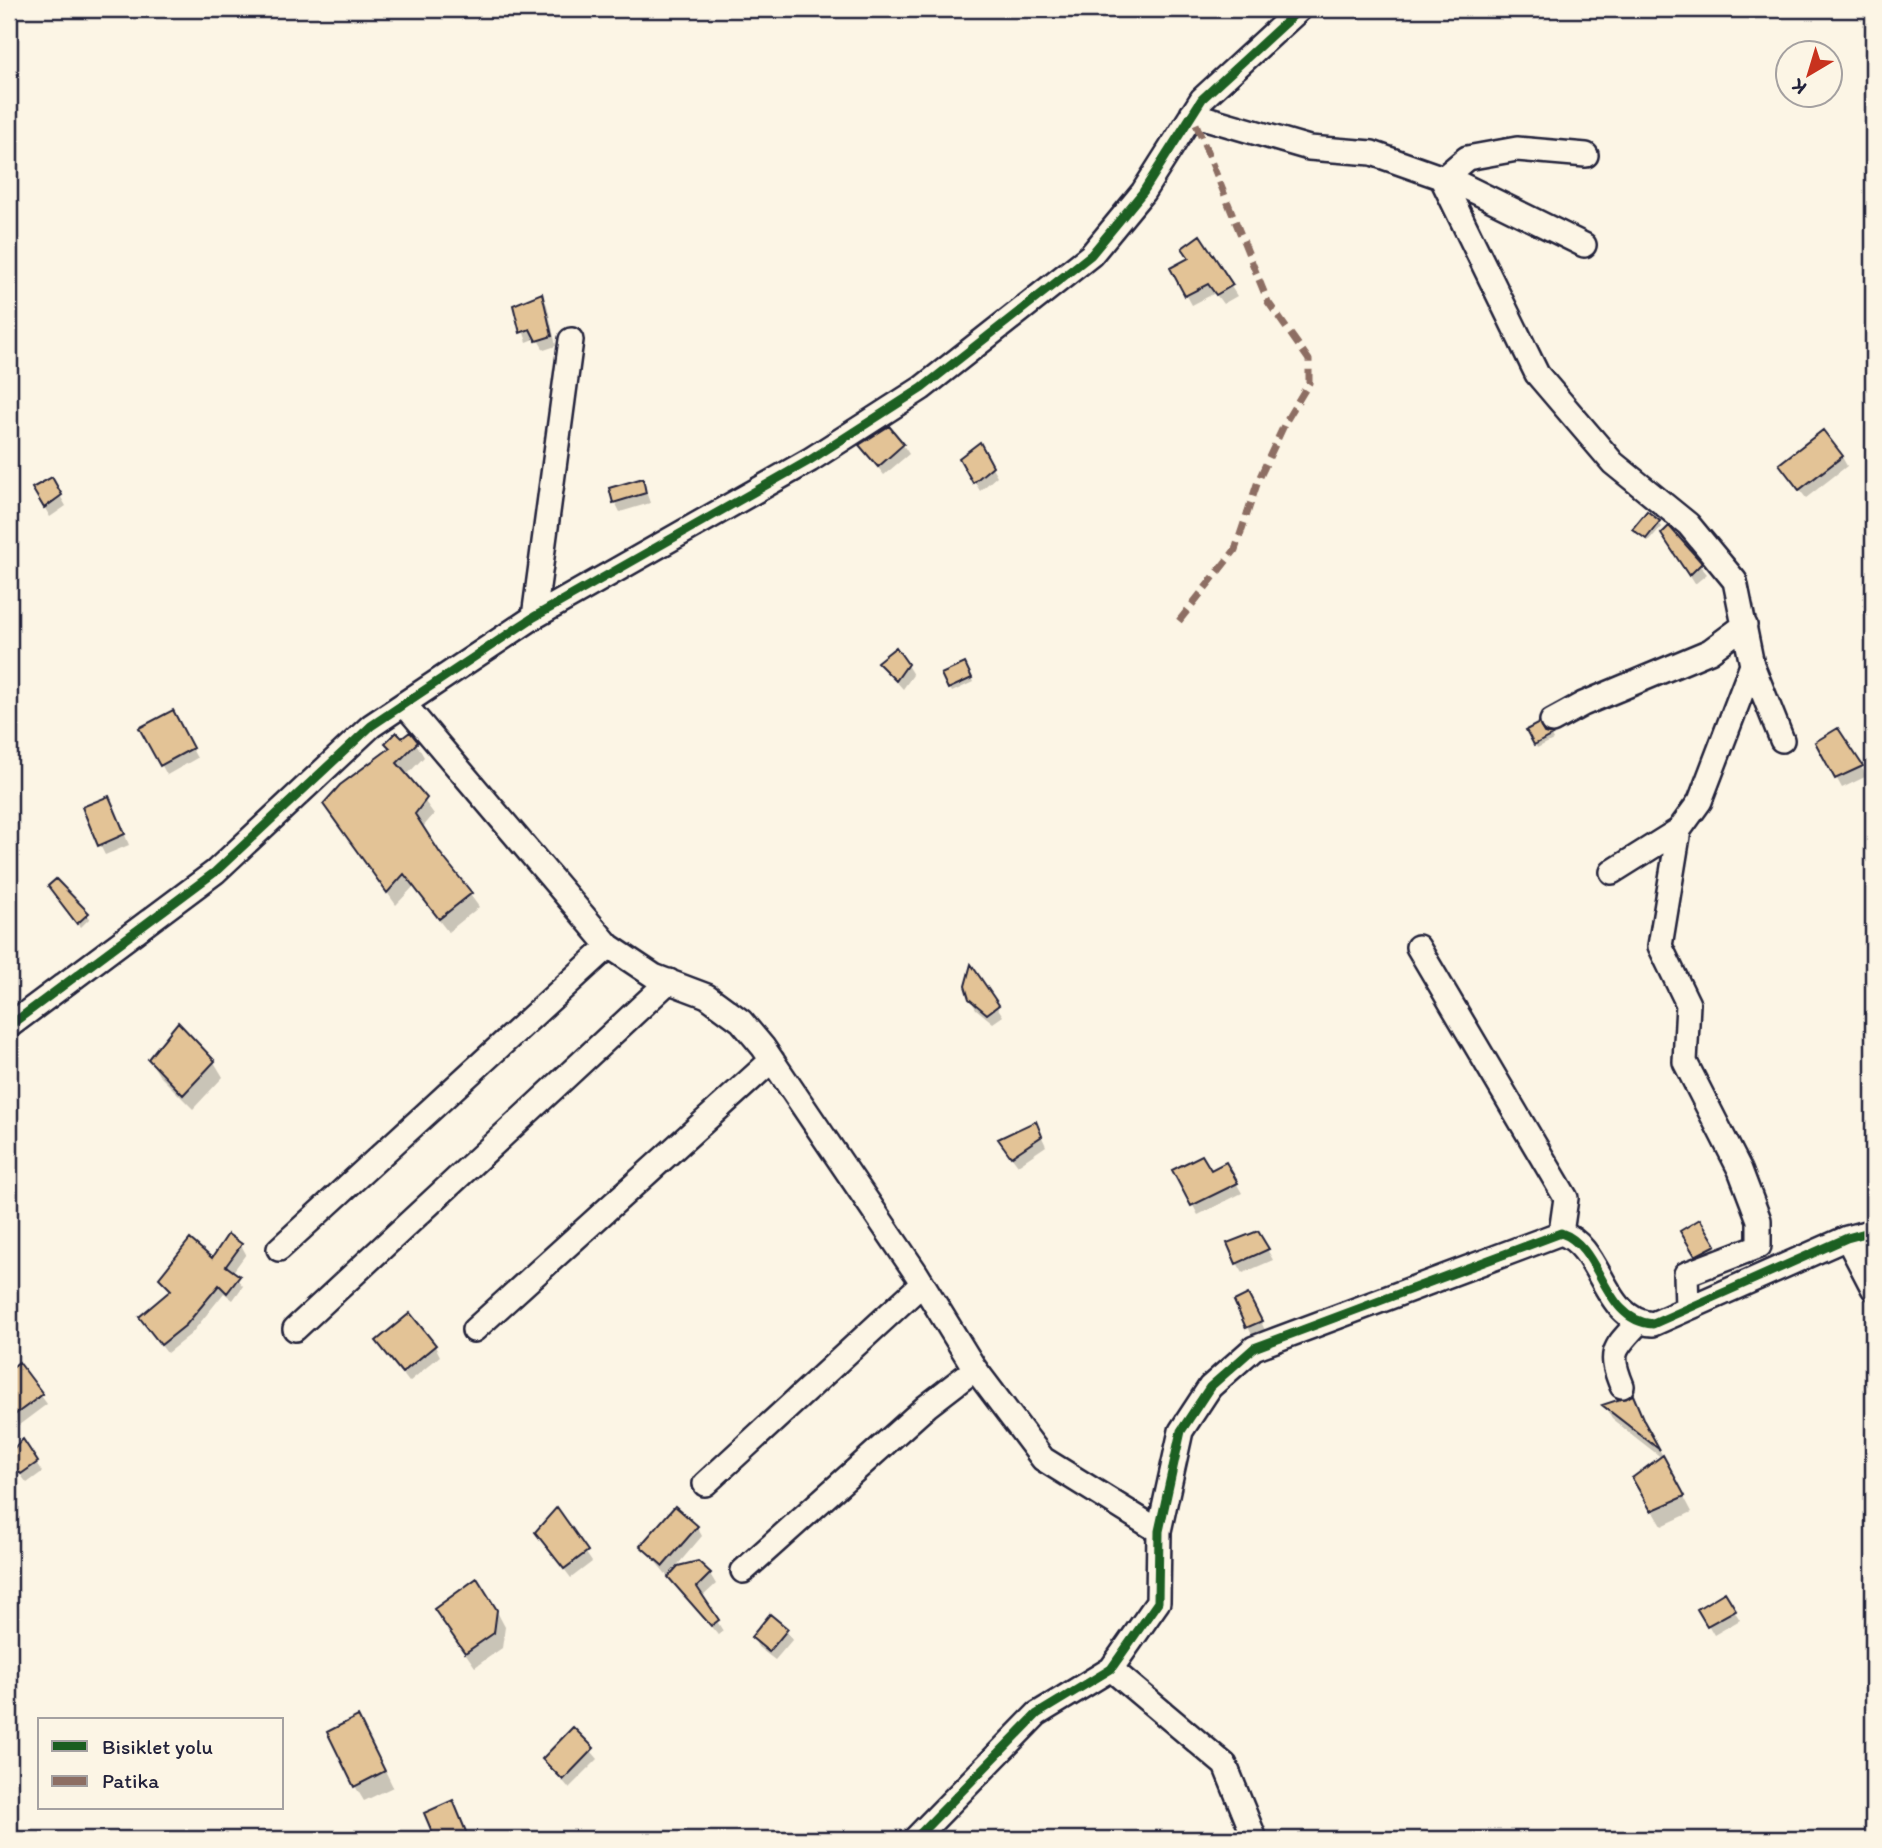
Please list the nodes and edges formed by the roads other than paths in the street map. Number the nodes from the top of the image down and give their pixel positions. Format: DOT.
graph roads {
  1 [pos="1300,9"];
  2 [pos="1192,114"];
  3 [pos="1586,155"];
  4 [pos="1442,179"];
  5 [pos="1584,245"];
  6 [pos="571,340"];
  7 [pos="534,617"];
  8 [pos="1745,625"];
  9 [pos="1752,665"];
  10 [pos="404,704"];
  11 [pos="1552,721"];
  12 [pos="1782,740"];
  13 [pos="1679,830"];
  14 [pos="1612,872"];
  15 [pos="609,946"];
  16 [pos="1418,947"];
  17 [pos="669,981"];
  18 [pos="9,1027"];
  19 [pos="772,1060"];
  20 [pos="1873,1231"];
  21 [pos="1561,1233"];
  22 [pos="1847,1238"];
  23 [pos="279,1249"];
  24 [pos="922,1284"];
  25 [pos="1873,1288"];
  26 [pos="1687,1308"];
  27 [pos="1638,1323"];
  28 [pos="295,1329"];
  29 [pos="474,1330"];
  30 [pos="975,1369"];
  31 [pos="1622,1386"];
  32 [pos="705,1484"];
  33 [pos="1159,1531"];
  34 [pos="743,1571"];
  35 [pos="1111,1669"];
  36 [pos="915,1839"];
  37 [pos="1255,1839"];
  1 -- 2 [label="street"];
  2 -- 4 [label="street"];
  2 -- 7 [label="street"];
  3 -- 4 [label="street"];
  4 -- 5 [label="street"];
  4 -- 8 [label="street"];
  6 -- 7 [label="street"];
  7 -- 10 [label="street"];
  8 -- 9 [label="street"];
  8 -- 11 [label="street"];
  9 -- 12 [label="street"];
  9 -- 13 [label="street"];
  10 -- 15 [label="street"];
  10 -- 18 [label="street"];
  13 -- 14 [label="street"];
  13 -- 26 [label="street"];
  15 -- 17 [label="street"];
  15 -- 23 [label="street"];
  16 -- 21 [label="street"];
  17 -- 19 [label="street"];
  17 -- 28 [label="street"];
  19 -- 24 [label="street"];
  19 -- 29 [label="street"];
  20 -- 22 [label="street"];
  21 -- 27 [label="street"];
  21 -- 33 [label="street"];
  22 -- 25 [label="street"];
  22 -- 26 [label="street"];
  24 -- 30 [label="street"];
  24 -- 32 [label="street"];
  26 -- 27 [label="street"];
  27 -- 31 [label="street"];
  30 -- 33 [label="street"];
  30 -- 34 [label="street"];
  33 -- 35 [label="street"];
  35 -- 36 [label="street"];
  35 -- 37 [label="street"];
}
